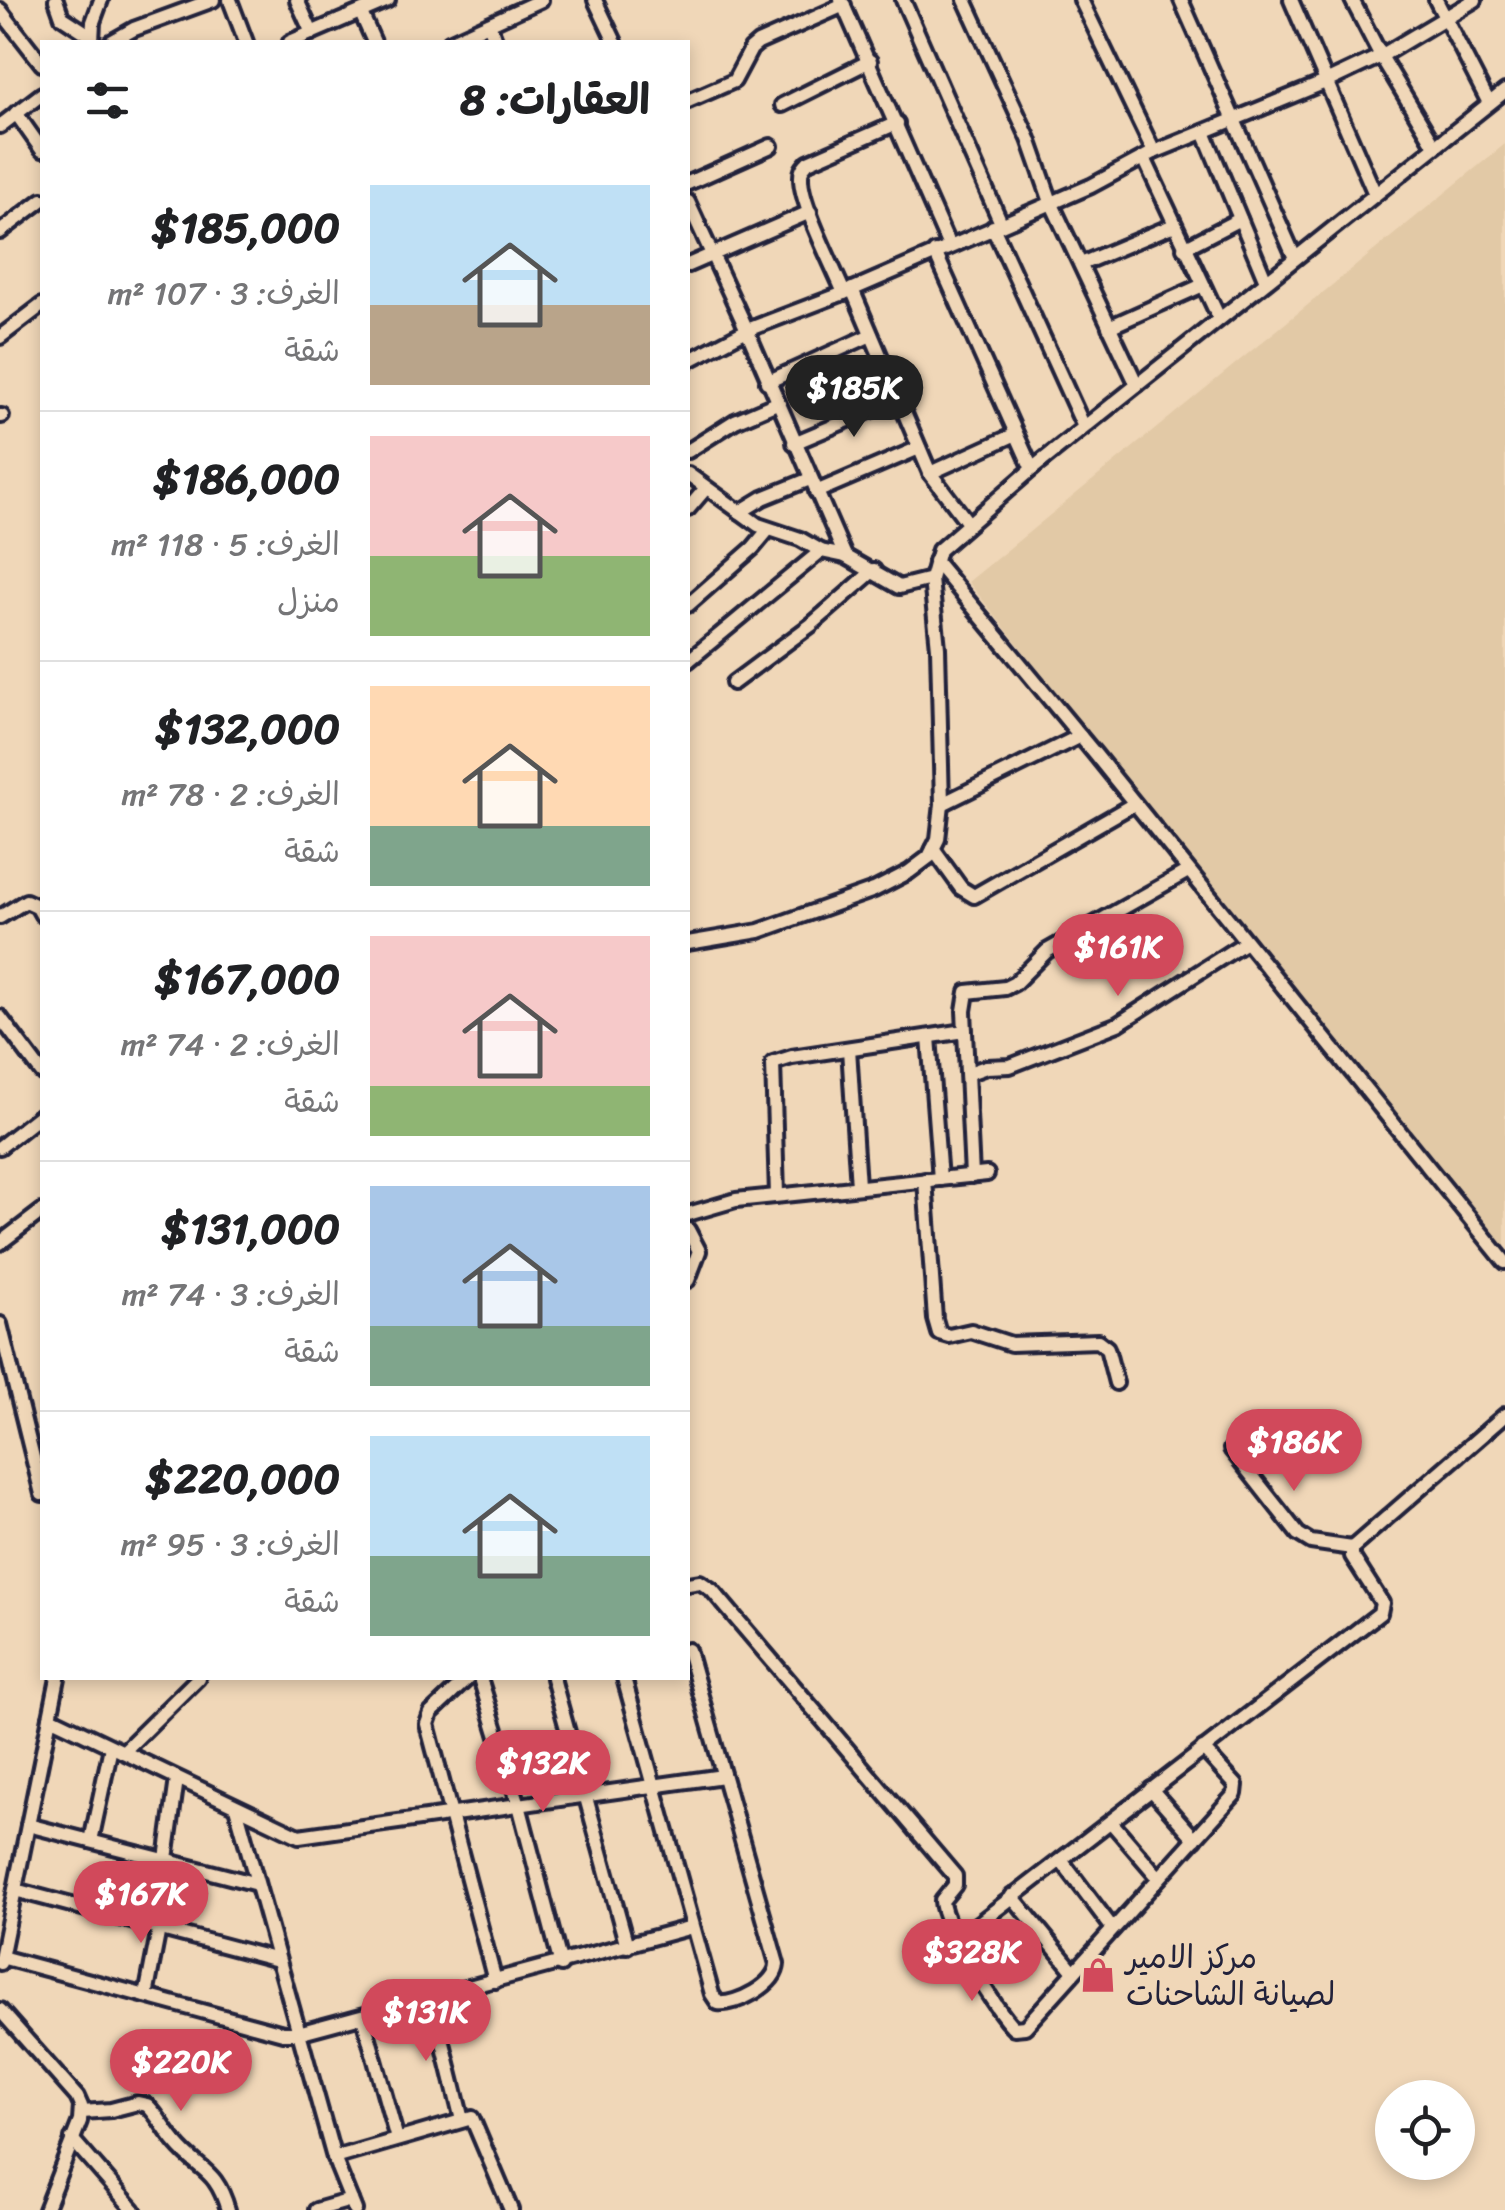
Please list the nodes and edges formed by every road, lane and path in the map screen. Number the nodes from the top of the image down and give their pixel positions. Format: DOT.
graph roads {
  1 [pos="56,0"];
  2 [pos="101,0"];
  3 [pos="213,0"];
  4 [pos="230,0"];
  5 [pos="297,0"];
  6 [pos="388,0"];
  7 [pos="541,0"];
  8 [pos="596,0"];
  9 [pos="902,0"];
  10 [pos="965,0"];
  11 [pos="1081,0"];
  12 [pos="1181,0"];
  13 [pos="1291,0"];
  14 [pos="1352,0"];
  15 [pos="1436,0"];
  16 [pos="1475,0"];
  17 [pos="843,2"];
  18 [pos="825,6"];
  19 [pos="0,10"];
  20 [pos="361,13"];
  21 [pos="1444,18"];
  22 [pos="489,24"];
  23 [pos="308,37"];
  24 [pos="92,39"];
  25 [pos="114,40"];
  26 [pos="245,40"];
  27 [pos="373,40"];
  28 [pos="453,40"];
  29 [pos="495,40"];
  30 [pos="613,40"];
  31 [pos="1381,56"];
  32 [pos="40,61"];
  33 [pos="870,61"];
  34 [pos="1328,81"];
  35 [pos="1505,90"];
  36 [pos="40,96"];
  37 [pos="690,100"];
  38 [pos="782,104"];
  39 [pos="1489,104"];
  40 [pos="16,114"];
  41 [pos="1235,118"];
  42 [pos="897,123"];
  43 [pos="1,124"];
  44 [pos="1204,132"];
  45 [pos="771,146"];
  46 [pos="1436,146"];
  47 [pos="40,147"];
  48 [pos="1149,155"];
  49 [pos="690,181"];
  50 [pos="1375,194"];
  51 [pos="40,202"];
  52 [pos="1051,202"];
  53 [pos="690,207"];
  54 [pos="810,212"];
  55 [pos="1240,220"];
  56 [pos="997,225"];
  57 [pos="1174,225"];
  58 [pos="0,232"];
  59 [pos="949,246"];
  60 [pos="1184,248"];
  61 [pos="935,252"];
  62 [pos="711,254"];
  63 [pos="1295,258"];
  64 [pos="690,263"];
  65 [pos="1081,264"];
  66 [pos="1266,281"];
  67 [pos="1203,285"];
  68 [pos="848,291"];
  69 [pos="40,307"];
  70 [pos="1220,318"];
  71 [pos="1109,328"];
  72 [pos="748,330"];
  73 [pos="871,335"];
  74 [pos="0,337"];
  75 [pos="690,359"];
  76 [pos="767,382"];
  77 [pos="1137,385"];
  78 [pos="898,399"];
  79 [pos="776,403"];
  80 [pos="1084,427"];
  81 [pos="1016,434"];
  82 [pos="794,443"];
  83 [pos="919,448"];
  84 [pos="690,450"];
  85 [pos="1032,469"];
  86 [pos="930,473"];
  87 [pos="690,476"];
  88 [pos="813,486"];
  89 [pos="706,488"];
  90 [pos="690,507"];
  91 [pos="740,512"];
  92 [pos="968,523"];
  93 [pos="768,530"];
  94 [pos="821,551"];
  95 [pos="846,556"];
  96 [pos="935,561"];
  97 [pos="874,570"];
  98 [pos="932,580"];
  99 [pos="690,603"];
  100 [pos="690,659"];
  101 [pos="733,683"];
  102 [pos="1080,736"];
  103 [pos="942,804"];
  104 [pos="1134,804"];
  105 [pos="933,849"];
  106 [pos="1188,871"];
  107 [pos="40,911"];
  108 [pos="0,917"];
  109 [pos="1246,942"];
  110 [pos="690,943"];
  111 [pos="0,1017"];
  112 [pos="965,1031"];
  113 [pos="929,1036"];
  114 [pos="848,1048"];
  115 [pos="967,1054"];
  116 [pos="986,1067"];
  117 [pos="40,1070"];
  118 [pos="968,1073"];
  119 [pos="40,1122"];
  120 [pos="0,1147"];
  121 [pos="987,1174"];
  122 [pos="972,1176"];
  123 [pos="940,1178"];
  124 [pos="924,1180"];
  125 [pos="858,1186"];
  126 [pos="777,1194"];
  127 [pos="40,1212"];
  128 [pos="690,1213"];
  129 [pos="690,1234"];
  130 [pos="0,1242"];
  131 [pos="1505,1262"];
  132 [pos="690,1275"];
  133 [pos="0,1324"];
  134 [pos="1116,1383"];
  135 [pos="1505,1415"];
  136 [pos="1230,1449"];
  137 [pos="40,1486"];
  138 [pos="1352,1548"];
  139 [pos="690,1584"];
  140 [pos="690,1657"];
  141 [pos="58,1680"];
  142 [pos="196,1680"];
  143 [pos="466,1680"];
  144 [pos="481,1680"];
  145 [pos="554,1680"];
  146 [pos="625,1680"];
  147 [pos="50,1717"];
  148 [pos="1203,1749"];
  149 [pos="117,1750"];
  150 [pos="722,1776"];
  151 [pos="177,1779"];
  152 [pos="653,1785"];
  153 [pos="1152,1789"];
  154 [pos="585,1796"];
  155 [pos="519,1805"];
  156 [pos="236,1807"];
  157 [pos="449,1815"];
  158 [pos="1111,1822"];
  159 [pos="28,1825"];
  160 [pos="1195,1839"];
  161 [pos="91,1841"];
  162 [pos="169,1860"];
  163 [pos="1060,1860"];
  164 [pos="1159,1878"];
  165 [pos="257,1884"];
  166 [pos="15,1890"];
  167 [pos="1012,1896"];
  168 [pos="692,1927"];
  169 [pos="159,1929"];
  170 [pos="1113,1930"];
  171 [pos="957,1940"];
  172 [pos="627,1946"];
  173 [pos="1,1960"];
  174 [pos="278,1960"];
  175 [pos="561,1964"];
  176 [pos="1074,1972"];
  177 [pos="495,1982"];
  178 [pos="146,1996"];
  179 [pos="432,1998"];
  180 [pos="0,2010"];
  181 [pos="363,2016"];
  182 [pos="298,2033"];
  183 [pos="82,2112"];
  184 [pos="462,2120"];
  185 [pos="72,2139"];
  186 [pos="397,2139"];
  187 [pos="334,2158"];
  188 [pos="353,2205"];
  189 [pos="44,2210"];
  190 [pos="134,2210"];
  191 [pos="228,2210"];
  192 [pos="316,2210"];
  193 [pos="511,2210"];
  1 -- 24 [label="street"];
  2 -- 24 [label="street"];
  3 -- 25 [label="street"];
  4 -- 26 [label="street"];
  5 -- 23 [label="street"];
  6 -- 20 [label="street"];
  7 -- 22 [label="street"];
  8 -- 30 [label="street"];
  9 -- 56 [label="street"];
  10 -- 52 [label="street"];
  11 -- 48 [label="street"];
  12 -- 41 [label="street"];
  13 -- 34 [label="street"];
  14 -- 31 [label="street"];
  15 -- 21 [label="street"];
  16 -- 21 [label="street"];
  17 -- 18 [label="street"];
  17 -- 33 [label="street"];
  18 -- 37 [label="street"];
  19 -- 32 [label="street"];
  20 -- 23 [label="street"];
  20 -- 27 [label="street"];
  21 -- 31 [label="street"];
  21 -- 39 [label="street"];
  22 -- 28 [label="street"];
  22 -- 29 [label="street"];
  31 -- 34 [label="street"];
  31 -- 46 [label="street"];
  33 -- 38 [label="street"];
  33 -- 42 [label="street"];
  34 -- 41 [label="street"];
  34 -- 50 [label="street"];
  35 -- 39 [label="street"];
  36 -- 40 [label="street"];
  39 -- 46 [label="street"];
  40 -- 43 [label="street"];
  40 -- 47 [label="street"];
  41 -- 44 [label="street"];
  41 -- 63 [label="street"];
  42 -- 54 [label="street"];
  42 -- 59 [label="street"];
  44 -- 48 [label="street"];
  44 -- 55 [label="street"];
  45 -- 49 [label="street"];
  46 -- 50 [label="street"];
  48 -- 52 [label="street"];
  48 -- 57 [label="street"];
  50 -- 63 [label="street"];
  51 -- 58 [label="street"];
  52 -- 56 [label="street"];
  52 -- 65 [label="street"];
  53 -- 62 [label="street"];
  54 -- 62 [label="street"];
  54 -- 68 [label="street"];
  55 -- 60 [label="street"];
  55 -- 66 [label="street"];
  56 -- 59 [label="street"];
  56 -- 80 [label="street"];
  57 -- 60 [label="street"];
  57 -- 65 [label="street"];
  59 -- 61 [label="street"];
  60 -- 67 [label="street"];
  61 -- 68 [label="street"];
  61 -- 81 [label="street"];
  62 -- 64 [label="street"];
  62 -- 72 [label="street"];
  63 -- 66 [label="street"];
  65 -- 71 [label="street"];
  66 -- 70 [label="street"];
  67 -- 70 [label="street"];
  67 -- 71 [label="street"];
  68 -- 72 [label="street"];
  68 -- 73 [label="street"];
  69 -- 74 [label="street"];
  70 -- 77 [label="street"];
  71 -- 77 [label="street"];
  72 -- 75 [label="street"];
  72 -- 76 [label="street"];
  73 -- 76 [label="street"];
  73 -- 78 [label="street"];
  76 -- 79 [label="street"];
  77 -- 80 [label="street"];
  78 -- 82 [label="street"];
  78 -- 83 [label="street"];
  79 -- 82 [label="street"];
  79 -- 84 [label="street"];
  80 -- 85 [label="street"];
  81 -- 85 [label="street"];
  81 -- 86 [label="street"];
  82 -- 88 [label="street"];
  83 -- 86 [label="street"];
  83 -- 88 [label="street"];
  85 -- 92 [label="street"];
  86 -- 92 [label="street"];
  87 -- 89 [label="street"];
  88 -- 91 [label="street"];
  88 -- 95 [label="street"];
  89 -- 90 [label="street"];
  89 -- 91 [label="street"];
  91 -- 93 [label="street"];
  92 -- 96 [label="street"];
  93 -- 94 [label="street"];
  93 -- 99 [label="street"];
  94 -- 95 [label="street"];
  94 -- 100 [label="street"];
  95 -- 97 [label="street"];
  96 -- 98 [label="street"];
  96 -- 102 [label="street"];
  97 -- 98 [label="street"];
  97 -- 101 [label="street"];
  98 -- 103 [label="street"];
  102 -- 103 [label="street"];
  102 -- 104 [label="street"];
  103 -- 105 [label="street"];
  104 -- 105 [label="street"];
  104 -- 106 [label="street"];
  105 -- 110 [label="street"];
  106 -- 109 [label="street"];
  106 -- 112 [label="street"];
  107 -- 108 [label="street"];
  109 -- 116 [label="street"];
  109 -- 131 [label="street"];
  111 -- 117 [label="street"];
  112 -- 113 [label="street"];
  112 -- 115 [label="street"];
  113 -- 114 [label="street"];
  113 -- 123 [label="street"];
  114 -- 125 [label="street"];
  114 -- 126 [label="street"];
  115 -- 116 [label="street"];
  115 -- 118 [label="street"];
  116 -- 118 [label="street"];
  118 -- 122 [label="street"];
  119 -- 120 [label="street"];
  121 -- 122 [label="street"];
  122 -- 123 [label="street"];
  123 -- 124 [label="street"];
  124 -- 125 [label="street"];
  124 -- 134 [label="street"];
  125 -- 126 [label="street"];
  126 -- 128 [label="street"];
  127 -- 130 [label="street"];
  129 -- 132 [label="street"];
  133 -- 137 [label="street"];
  135 -- 138 [label="street"];
  136 -- 138 [label="street"];
  138 -- 148 [label="street"];
  139 -- 171 [label="street"];
  140 -- 150 [label="street"];
  141 -- 147 [label="street"];
  142 -- 149 [label="street"];
  143 -- 157 [label="street"];
  144 -- 155 [label="street"];
  145 -- 154 [label="street"];
  146 -- 152 [label="street"];
  147 -- 149 [label="street"];
  147 -- 159 [label="street"];
  148 -- 153 [label="street"];
  148 -- 160 [label="street"];
  149 -- 151 [label="street"];
  149 -- 161 [label="street"];
  150 -- 152 [label="street"];
  150 -- 168 [label="street"];
  151 -- 156 [label="street"];
  151 -- 162 [label="street"];
  152 -- 154 [label="street"];
  152 -- 168 [label="street"];
  153 -- 158 [label="street"];
  153 -- 160 [label="street"];
  154 -- 155 [label="street"];
  154 -- 172 [label="street"];
  155 -- 157 [label="street"];
  155 -- 175 [label="street"];
  156 -- 157 [label="street"];
  156 -- 165 [label="street"];
  157 -- 177 [label="street"];
  158 -- 163 [label="street"];
  158 -- 164 [label="street"];
  159 -- 161 [label="street"];
  159 -- 166 [label="street"];
  160 -- 164 [label="street"];
  161 -- 162 [label="street"];
  162 -- 165 [label="street"];
  162 -- 169 [label="street"];
  163 -- 167 [label="street"];
  163 -- 170 [label="street"];
  164 -- 170 [label="street"];
  165 -- 174 [label="street"];
  166 -- 169 [label="street"];
  166 -- 173 [label="street"];
  167 -- 171 [label="street"];
  167 -- 176 [label="street"];
  168 -- 172 [label="street"];
  169 -- 174 [label="street"];
  169 -- 178 [label="street"];
  170 -- 176 [label="street"];
  171 -- 176 [label="street"];
  172 -- 175 [label="street"];
  173 -- 178 [label="street"];
  174 -- 182 [label="street"];
  175 -- 177 [label="street"];
  177 -- 179 [label="street"];
  178 -- 182 [label="street"];
  179 -- 181 [label="street"];
  179 -- 184 [label="street"];
  180 -- 183 [label="street"];
  181 -- 182 [label="street"];
  181 -- 186 [label="street"];
  182 -- 187 [label="street"];
  183 -- 185 [label="street"];
  183 -- 191 [label="street"];
  184 -- 186 [label="street"];
  184 -- 193 [label="street"];
  185 -- 189 [label="street"];
  185 -- 190 [label="street"];
  186 -- 187 [label="street"];
  187 -- 188 [label="street"];
  188 -- 192 [label="street"];
}
